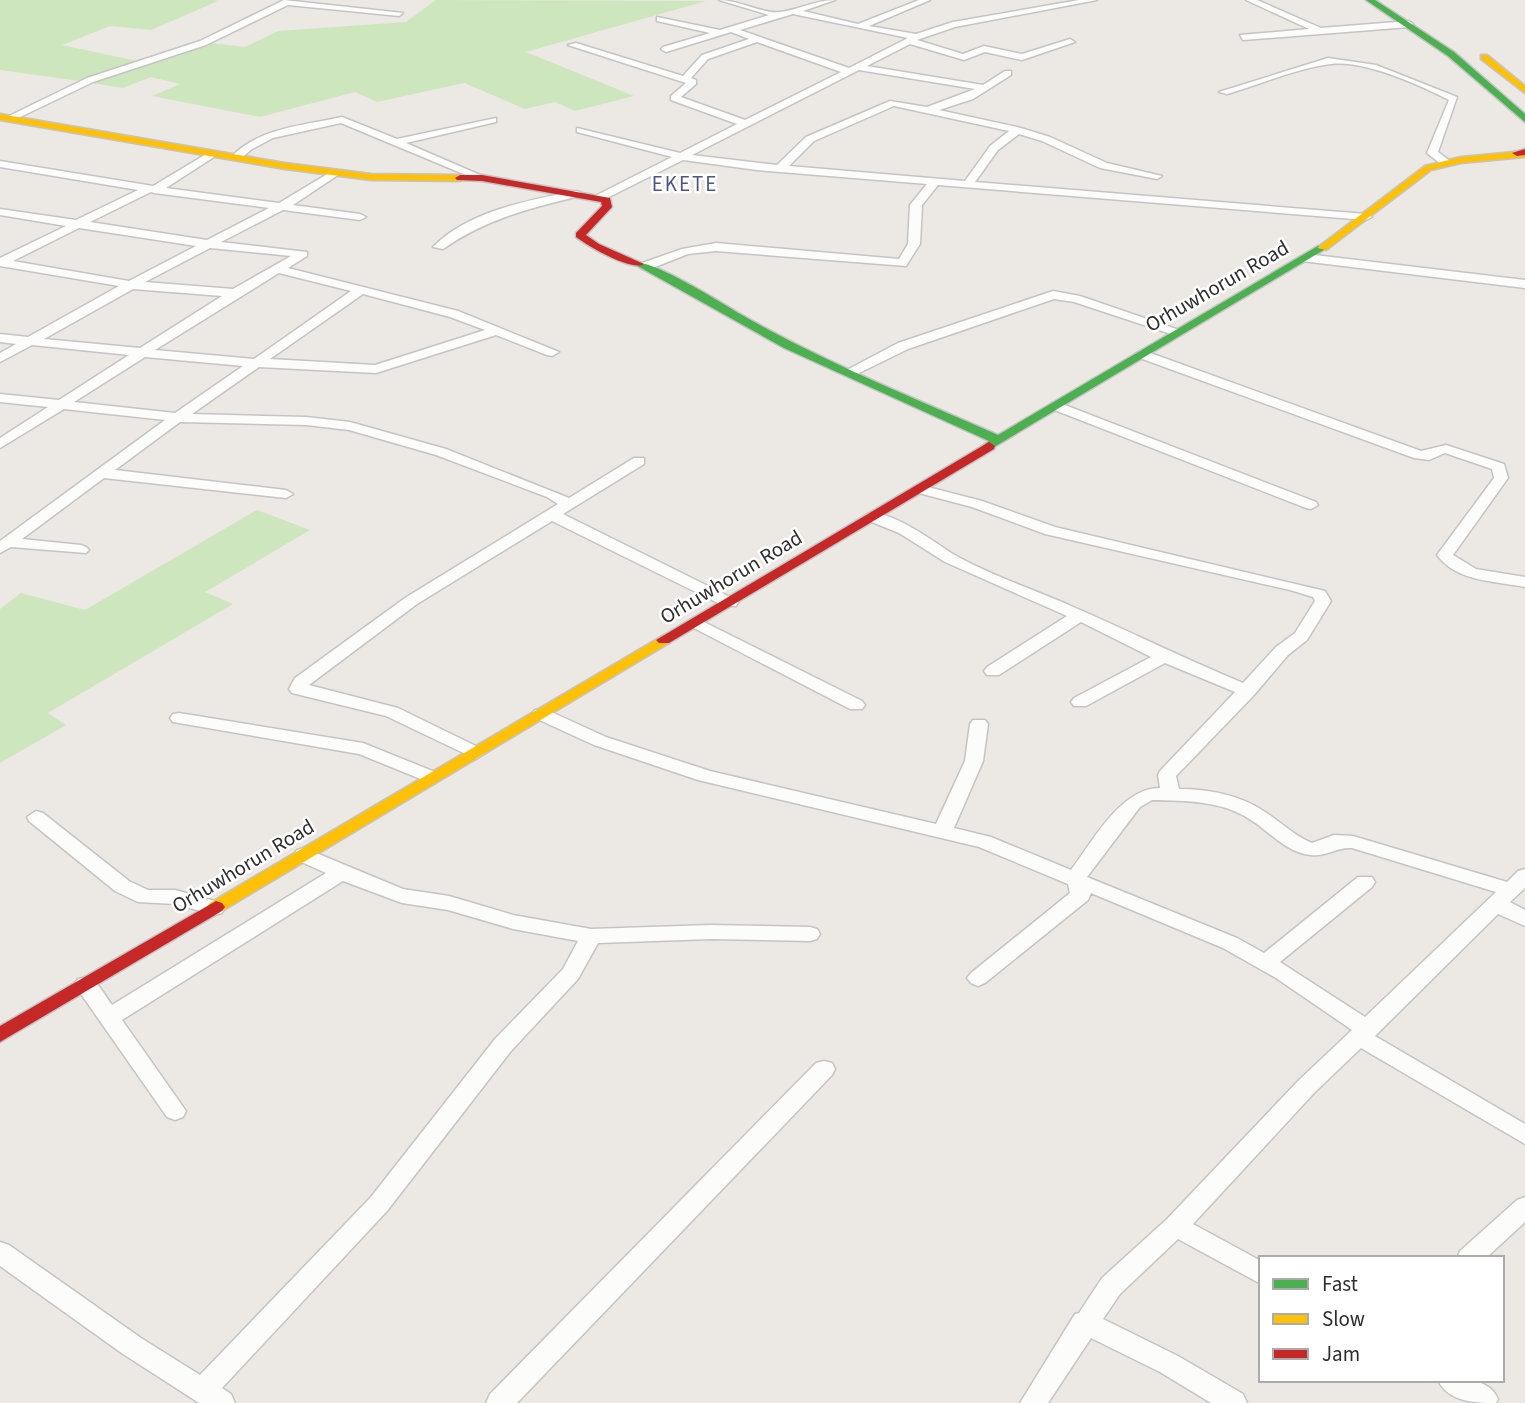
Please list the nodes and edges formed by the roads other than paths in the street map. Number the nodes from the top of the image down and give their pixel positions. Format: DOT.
graph roads {
  1 [pos="723,0"];
  2 [pos="831,0"];
  3 [pos="926,0"];
  4 [pos="1093,0"];
  5 [pos="1250,0"];
  6 [pos="1370,0"];
  7 [pos="1398,0"];
  8 [pos="793,11"];
  9 [pos="399,13"];
  10 [pos="777,15"];
  11 [pos="660,19"];
  12 [pos="1409,24"];
  13 [pos="859,27"];
  14 [pos="723,30"];
  15 [pos="1322,31"];
  16 [pos="1243,37"];
  17 [pos="759,38"];
  18 [pos="913,39"];
  19 [pos="1070,42"];
  20 [pos="573,45"];
  21 [pos="666,49"];
  22 [pos="852,69"];
  23 [pos="1008,73"];
  24 [pos="685,79"];
  25 [pos="985,88"];
  26 [pos="1525,90"];
  27 [pos="1224,92"];
  28 [pos="929,110"];
  29 [pos="5,118"];
  30 [pos="1525,119"];
  31 [pos="492,120"];
  32 [pos="745,124"];
  33 [pos="581,130"];
  34 [pos="1017,130"];
  35 [pos="397,142"];
  36 [pos="212,155"];
  37 [pos="1523,155"];
  38 [pos="684,157"];
  39 [pos="236,158"];
  40 [pos="1446,163"];
  41 [pos="0,164"];
  42 [pos="779,169"];
  43 [pos="334,173"];
  44 [pos="1157,177"];
  45 [pos="482,178"];
  46 [pos="935,182"];
  47 [pos="967,185"];
  48 [pos="151,190"];
  49 [pos="576,194"];
  50 [pos="599,198"];
  51 [pos="278,208"];
  52 [pos="0,212"];
  53 [pos="360,217"];
  54 [pos="1366,217"];
  55 [pos="77,224"];
  56 [pos="207,244"];
  57 [pos="439,247"];
  58 [pos="1306,258"];
  59 [pos="0,262"];
  60 [pos="646,266"];
  61 [pos="278,269"];
  62 [pos="1525,284"];
  63 [pos="132,285"];
  64 [pos="361,290"];
  65 [pos="235,293"];
  66 [pos="499,330"];
  67 [pos="1179,332"];
  68 [pos="0,338"];
  69 [pos="30,340"];
  70 [pos="141,352"];
  71 [pos="552,352"];
  72 [pos="1142,354"];
  73 [pos="0,358"];
  74 [pos="260,363"];
  75 [pos="850,372"];
  76 [pos="0,398"];
  77 [pos="61,403"];
  78 [pos="1057,406"];
  79 [pos="181,418"];
  80 [pos="998,440"];
  81 [pos="0,444"];
  82 [pos="639,461"];
  83 [pos="103,473"];
  84 [pos="920,489"];
  85 [pos="286,494"];
  86 [pos="567,503"];
  87 [pos="1311,505"];
  88 [pos="551,514"];
  89 [pos="872,517"];
  90 [pos="4,545"];
  91 [pos="81,550"];
  92 [pos="1525,582"];
  93 [pos="730,603"];
  94 [pos="1079,615"];
  95 [pos="696,623"];
  96 [pos="1160,655"];
  97 [pos="993,671"];
  98 [pos="1248,691"];
  99 [pos="1080,702"];
  100 [pos="856,705"];
  101 [pos="541,714"];
  102 [pos="178,718"];
  103 [pos="979,724"];
  104 [pos="476,752"];
  105 [pos="433,778"];
  106 [pos="1171,794"];
  107 [pos="36,817"];
  108 [pos="942,833"];
  109 [pos="304,855"];
  110 [pos="342,872"];
  111 [pos="1076,877"];
  112 [pos="1365,882"];
  113 [pos="1511,890"];
  114 [pos="215,908"];
  115 [pos="1525,919"];
  116 [pos="810,934"];
  117 [pos="591,936"];
  118 [pos="1265,963"];
  119 [pos="978,978"];
  120 [pos="85,984"];
  121 [pos="108,1018"];
  122 [pos="1364,1033"];
  123 [pos="0,1035"];
  124 [pos="824,1069"];
  125 [pos="175,1111"];
  126 [pos="1525,1135"];
  127 [pos="1525,1207"];
  128 [pos="1176,1226"];
  129 [pos="0,1252"];
  130 [pos="1471,1256"];
  131 [pos="1259,1272"];
  132 [pos="1084,1322"];
  133 [pos="1455,1382"];
  134 [pos="212,1397"];
  135 [pos="1485,1399"];
  136 [pos="499,1403"];
  137 [pos="1033,1403"];
  138 [pos="1234,1403"];
  1 -- 10 [label="street"];
  2 -- 8 [label="street"];
  3 -- 13 [label="street"];
  4 -- 18 [label="street"];
  5 -- 15 [label="street"];
  6 -- 12 [label="street"];
  7 -- 26 [label="street"];
  8 -- 10 [label="street"];
  8 -- 13 [label="street"];
  9 -- 29 [label="street"];
  10 -- 14 [label="street"];
  11 -- 14 [label="street"];
  12 -- 15 [label="street"];
  12 -- 30 [label="street"];
  13 -- 18 [label="street"];
  14 -- 17 [label="street"];
  14 -- 21 [label="street"];
  15 -- 16 [label="street"];
  17 -- 22 [label="street"];
  17 -- 24 [label="street"];
  18 -- 19 [label="street"];
  18 -- 22 [label="street"];
  20 -- 24 [label="street"];
  22 -- 25 [label="street"];
  22 -- 32 [label="street"];
  23 -- 25 [label="street"];
  24 -- 32 [label="street"];
  25 -- 28 [label="street"];
  27 -- 40 [label="street"];
  28 -- 34 [label="street"];
  28 -- 42 [label="street"];
  29 -- 36 [label="street"];
  31 -- 35 [label="street"];
  32 -- 38 [label="street"];
  33 -- 38 [label="street"];
  34 -- 44 [label="street"];
  34 -- 47 [label="street"];
  35 -- 39 [label="street"];
  35 -- 45 [label="street"];
  36 -- 39 [label="street"];
  36 -- 48 [label="street"];
  37 -- 40 [label="street, Orhuwhorun Road"];
  38 -- 42 [label="street"];
  38 -- 50 [label="street"];
  39 -- 43 [label="street"];
  40 -- 54 [label="street, Orhuwhorun Road"];
  41 -- 48 [label="street"];
  42 -- 46 [label="street"];
  43 -- 45 [label="street"];
  43 -- 51 [label="street"];
  45 -- 49 [label="street"];
  46 -- 47 [label="street"];
  46 -- 60 [label="street"];
  47 -- 54 [label="street"];
  48 -- 51 [label="street"];
  48 -- 55 [label="street"];
  49 -- 50 [label="street"];
  49 -- 57 [label="street"];
  50 -- 60 [label="street"];
  51 -- 53 [label="street"];
  51 -- 56 [label="street"];
  52 -- 55 [label="street"];
  54 -- 58 [label="street, Orhuwhorun Road"];
  55 -- 56 [label="street"];
  55 -- 59 [label="street"];
  56 -- 61 [label="street"];
  56 -- 63 [label="street"];
  58 -- 62 [label="street"];
  58 -- 67 [label="street, Orhuwhorun Road"];
  59 -- 63 [label="street"];
  60 -- 75 [label="street"];
  61 -- 64 [label="street"];
  61 -- 65 [label="street"];
  63 -- 65 [label="street"];
  63 -- 69 [label="street"];
  64 -- 66 [label="street"];
  64 -- 74 [label="street"];
  65 -- 70 [label="street"];
  66 -- 71 [label="street"];
  66 -- 74 [label="street"];
  67 -- 72 [label="street, Orhuwhorun Road"];
  67 -- 75 [label="street"];
  68 -- 69 [label="street"];
  69 -- 70 [label="street"];
  69 -- 73 [label="street"];
  70 -- 74 [label="street"];
  70 -- 77 [label="street"];
  72 -- 78 [label="street, Orhuwhorun Road"];
  72 -- 92 [label="street"];
  74 -- 79 [label="street"];
  75 -- 80 [label="street"];
  76 -- 77 [label="street"];
  77 -- 79 [label="street"];
  77 -- 81 [label="street"];
  78 -- 80 [label="street, Orhuwhorun Road"];
  78 -- 87 [label="street"];
  79 -- 83 [label="street"];
  79 -- 86 [label="street"];
  80 -- 84 [label="street, Orhuwhorun Road"];
  82 -- 86 [label="street"];
  83 -- 85 [label="street"];
  83 -- 90 [label="street"];
  84 -- 89 [label="street, Orhuwhorun Road"];
  84 -- 98 [label="street"];
  86 -- 88 [label="street"];
  88 -- 93 [label="street"];
  88 -- 104 [label="street"];
  89 -- 93 [label="street, Orhuwhorun Road"];
  89 -- 94 [label="street"];
  90 -- 91 [label="street"];
  93 -- 95 [label="street, Orhuwhorun Road"];
  94 -- 96 [label="street"];
  94 -- 97 [label="street"];
  95 -- 100 [label="street"];
  95 -- 101 [label="street, Orhuwhorun Road"];
  96 -- 98 [label="street"];
  96 -- 99 [label="street"];
  98 -- 106 [label="street"];
  101 -- 104 [label="street, Orhuwhorun Road"];
  101 -- 108 [label="street"];
  102 -- 105 [label="street"];
  103 -- 108 [label="street"];
  104 -- 105 [label="street, Orhuwhorun Road"];
  105 -- 109 [label="street, Orhuwhorun Road"];
  106 -- 111 [label="street"];
  106 -- 113 [label="street"];
  107 -- 114 [label="street"];
  108 -- 111 [label="street"];
  109 -- 110 [label="street"];
  109 -- 114 [label="street, Orhuwhorun Road"];
  110 -- 117 [label="street"];
  110 -- 121 [label="street"];
  111 -- 118 [label="street"];
  111 -- 119 [label="street"];
  112 -- 118 [label="street"];
  113 -- 115 [label="street"];
  113 -- 122 [label="street"];
  114 -- 120 [label="street, Orhuwhorun Road"];
  116 -- 117 [label="street"];
  117 -- 134 [label="street"];
  118 -- 122 [label="street"];
  120 -- 121 [label="street"];
  120 -- 123 [label="street, Orhuwhorun Road"];
  121 -- 125 [label="street"];
  122 -- 126 [label="street"];
  122 -- 128 [label="street"];
  124 -- 136 [label="street"];
  127 -- 130 [label="street"];
  128 -- 131 [label="street"];
  128 -- 132 [label="street"];
  129 -- 134 [label="street"];
  132 -- 137 [label="street"];
  132 -- 138 [label="street"];
  133 -- 135 [label="street"];
}
